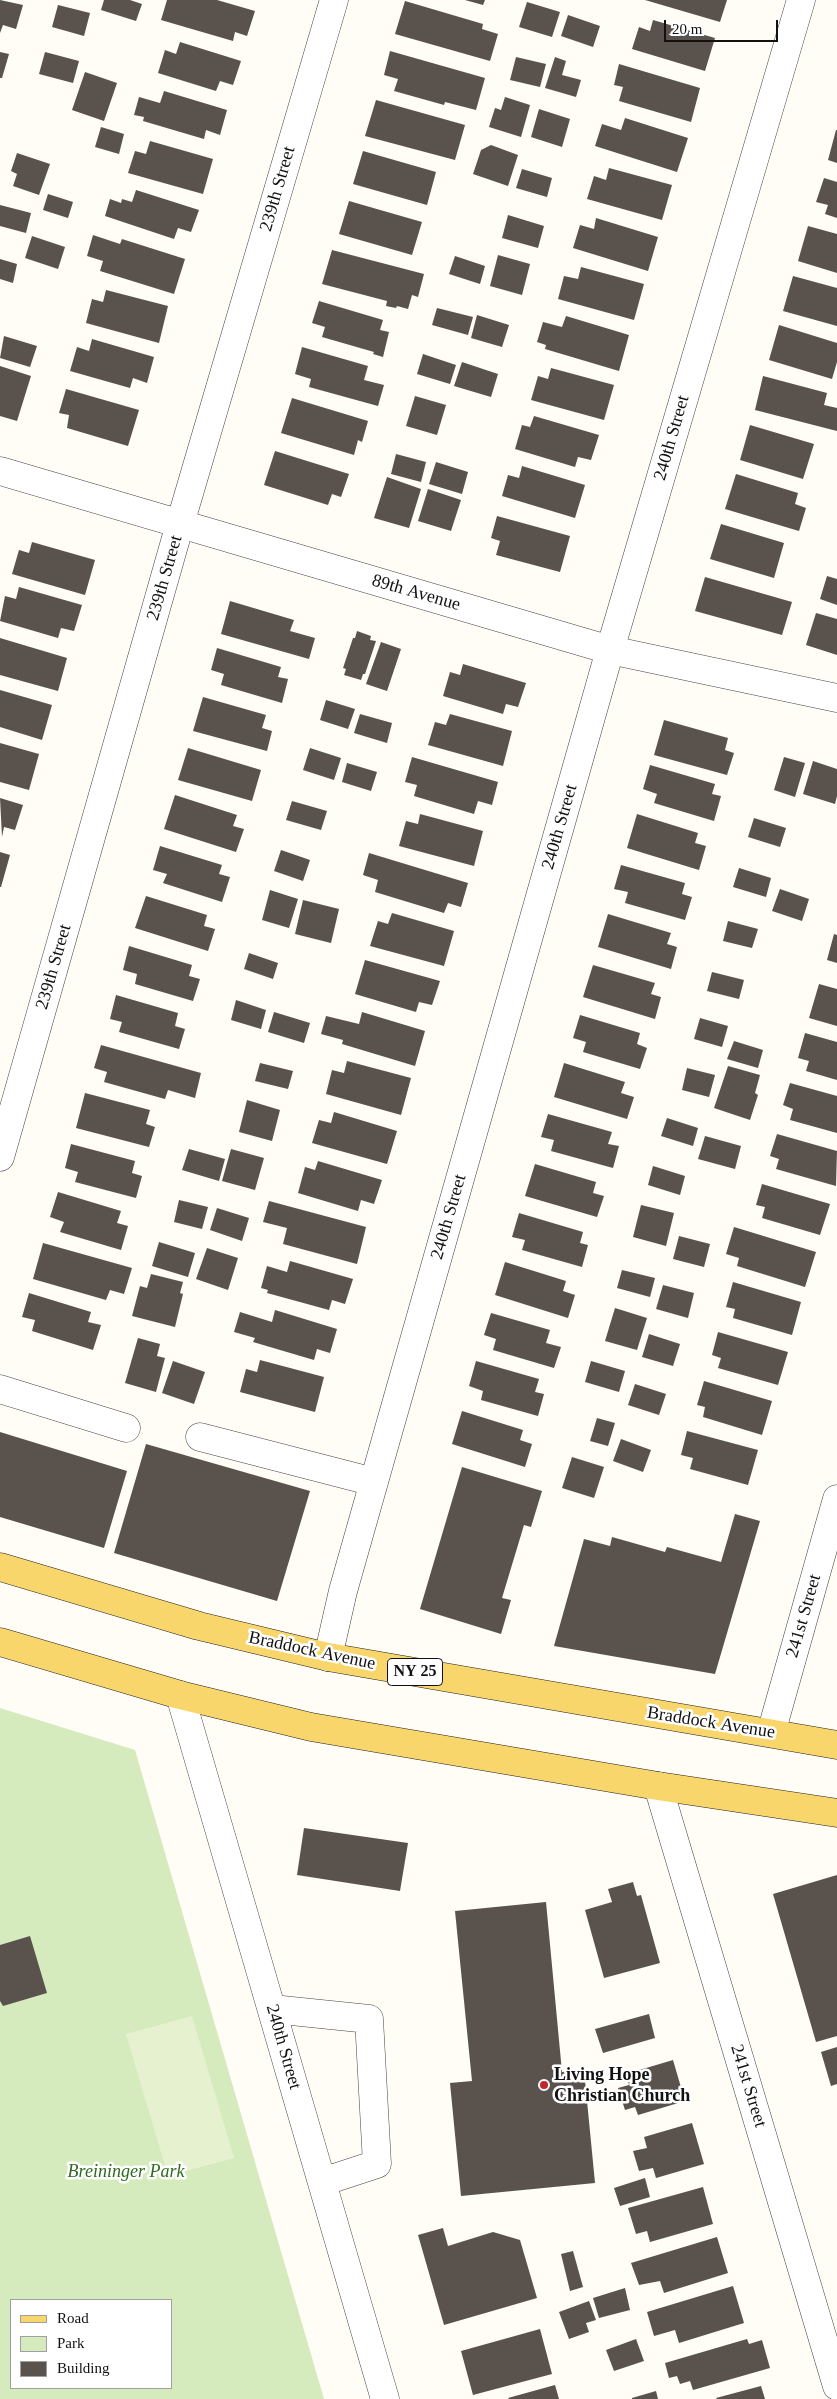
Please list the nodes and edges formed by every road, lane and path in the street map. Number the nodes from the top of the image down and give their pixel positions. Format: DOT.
graph roads {
  1 [pos="334,0"];
  2 [pos="801,0"];
  3 [pos="0,471"];
  4 [pos="180,524"];
  5 [pos="610,650"];
  6 [pos="837,698"];
  7 [pos="0,1157"];
  8 [pos="0,1389"];
  9 [pos="126,1428"];
  10 [pos="200,1437"];
  11 [pos="374,1482"];
  12 [pos="837,1499"];
  13 [pos="0,1567"];
  14 [pos="0,1642"];
  15 [pos="328,1657"];
  16 [pos="180,1695"];
  17 [pos="771,1733"];
  18 [pos="837,1745"];
  19 [pos="658,1786"];
  20 [pos="837,1813"];
  21 [pos="272,2009"];
  22 [pos="322,2182"];
  23 [pos="837,2386"];
  24 [pos="385,2399"];
  1 -- 4 [label="street, 239th Street"];
  2 -- 5 [label="street, 240th Street"];
  3 -- 4 [label="street, 89th Avenue"];
  4 -- 5 [label="street, 89th Avenue"];
  4 -- 7 [label="street, 239th Street"];
  5 -- 6 [label="street, 89th Avenue"];
  5 -- 11 [label="street, 240th Street"];
  8 -- 9 [label="street"];
  10 -- 11 [label="street"];
  11 -- 15 [label="street, 240th Street"];
  12 -- 17 [label="street, 241st Street"];
  13 -- 15 [label="main road, Braddock Avenue / NY 25"];
  14 -- 16 [label="main road"];
  15 -- 17 [label="main road, Braddock Avenue / NY 25"];
  16 -- 19 [label="main road"];
  16 -- 21 [label="street, 240th Street"];
  17 -- 18 [label="main road, Braddock Avenue / NY 25"];
  19 -- 20 [label="main road"];
  19 -- 23 [label="street, 241st Street"];
  21 -- 22 [label="street, 240th Street"];
  21 -- 22 [label="street"];
  22 -- 24 [label="street, 240th Street"];
}
